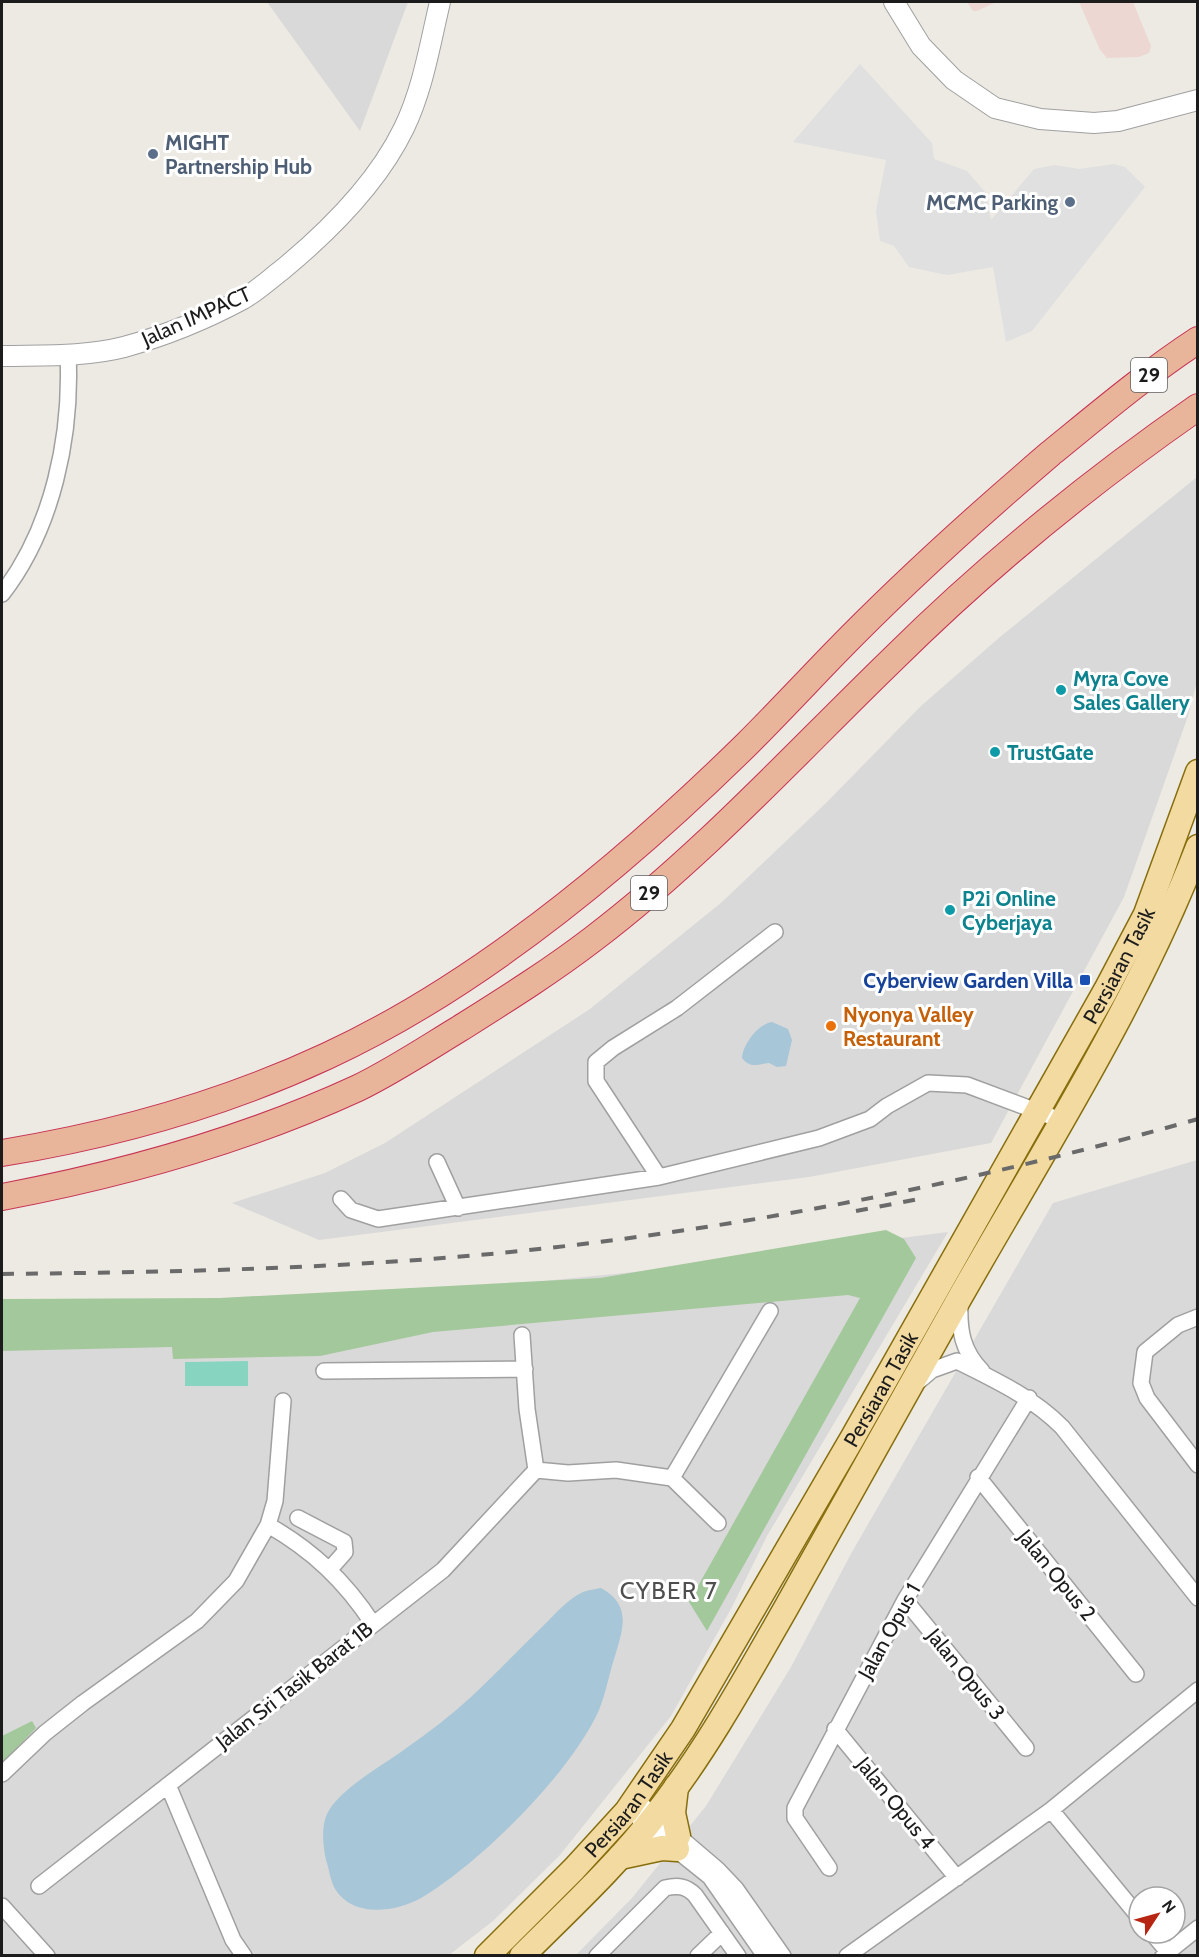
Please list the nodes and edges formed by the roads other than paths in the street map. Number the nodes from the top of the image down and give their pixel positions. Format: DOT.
graph roads {
  1 [pos="440,2"];
  2 [pos="894,2"];
  3 [pos="1197,100"];
  4 [pos="1192,343"];
  5 [pos="68,354"];
  6 [pos="2,356"];
  7 [pos="1194,410"];
  8 [pos="2,594"];
  9 [pos="1197,772"];
  10 [pos="1197,847"];
  11 [pos="775,933"];
  12 [pos="1038,1111"];
  13 [pos="1063,1121"];
  14 [pos="2,1153"];
  15 [pos="437,1162"];
  16 [pos="659,1177"];
  17 [pos="2,1197"];
  18 [pos="341,1199"];
  19 [pos="458,1208"];
  20 [pos="960,1297"];
  21 [pos="770,1311"];
  22 [pos="1197,1317"];
  23 [pos="522,1335"];
  24 [pos="525,1369"];
  25 [pos="324,1371"];
  26 [pos="986,1376"];
  27 [pos="908,1390"];
  28 [pos="1029,1398"];
  29 [pos="283,1401"];
  30 [pos="1197,1465"];
  31 [pos="536,1470"];
  32 [pos="978,1477"];
  33 [pos="672,1478"];
  34 [pos="298,1518"];
  35 [pos="718,1523"];
  36 [pos="267,1525"];
  37 [pos="330,1569"];
  38 [pos="1197,1598"];
  39 [pos="905,1600"];
  40 [pos="373,1624"];
  41 [pos="1136,1674"];
  42 [pos="1197,1690"];
  43 [pos="834,1729"];
  44 [pos="1026,1748"];
  45 [pos="2,1774"];
  46 [pos="168,1785"];
  47 [pos="676,1787"];
  48 [pos="1052,1810"];
  49 [pos="641,1813"];
  50 [pos="677,1843"];
  51 [pos="620,1857"];
  52 [pos="829,1868"];
  53 [pos="713,1873"];
  54 [pos="957,1878"];
  55 [pos="39,1886"];
  56 [pos="1127,1902"];
  57 [pos="2,1906"];
  58 [pos="1197,1928"];
  59 [pos="722,1933"];
  60 [pos="1166,1954"];
  61 [pos="47,1956"];
  62 [pos="244,1956"];
  63 [pos="487,1956"];
  64 [pos="522,1956"];
  65 [pos="597,1956"];
  66 [pos="698,1956"];
  67 [pos="738,1956"];
  68 [pos="765,1956"];
  69 [pos="783,1956"];
  70 [pos="847,1956"];
  1 -- 5 [label="street, Jalan IMPACT"];
  2 -- 3 [label="street"];
  4 -- 14 [label="highway, 29"];
  5 -- 6 [label="street, Jalan IMPACT"];
  5 -- 8 [label="street"];
  7 -- 17 [label="highway, 29"];
  9 -- 12 [label="main road, Persiaran Tasik"];
  10 -- 13 [label="main road, Persiaran Tasik"];
  11 -- 16 [label="street"];
  12 -- 13 [label="street"];
  12 -- 16 [label="street"];
  12 -- 49 [label="main road, Persiaran Tasik"];
  13 -- 20 [label="main road, Persiaran Tasik"];
  15 -- 19 [label="street"];
  16 -- 19 [label="street"];
  18 -- 19 [label="street"];
  20 -- 26 [label="street"];
  20 -- 27 [label="main road, Persiaran Tasik"];
  21 -- 33 [label="street"];
  22 -- 30 [label="street"];
  23 -- 24 [label="street"];
  24 -- 25 [label="street"];
  24 -- 31 [label="street"];
  26 -- 27 [label="street"];
  26 -- 28 [label="street"];
  27 -- 47 [label="main road, Persiaran Tasik"];
  28 -- 32 [label="street, Jalan Opus 1"];
  28 -- 38 [label="street"];
  29 -- 36 [label="street"];
  31 -- 33 [label="street"];
  31 -- 40 [label="street, Jalan Sri Tasik Barat 1B"];
  32 -- 39 [label="street, Jalan Opus 1"];
  32 -- 41 [label="street, Jalan Opus 2"];
  33 -- 35 [label="street"];
  34 -- 37 [label="street"];
  36 -- 37 [label="street"];
  36 -- 45 [label="street"];
  37 -- 40 [label="street"];
  39 -- 43 [label="street, Jalan Opus 1"];
  39 -- 44 [label="street, Jalan Opus 3"];
  40 -- 46 [label="street, Jalan Sri Tasik Barat 1B"];
  42 -- 48 [label="street"];
  43 -- 52 [label="street, Jalan Opus 1"];
  43 -- 54 [label="street, Jalan Opus 4"];
  46 -- 55 [label="street, Jalan Sri Tasik Barat 1B"];
  46 -- 62 [label="street"];
  47 -- 49 [label="main road, Persiaran Tasik"];
  47 -- 50 [label="main road"];
  48 -- 54 [label="street"];
  48 -- 56 [label="street"];
  49 -- 50 [label="street"];
  49 -- 51 [label="main road, Persiaran Tasik"];
  49 -- 63 [label="main road, Persiaran Tasik"];
  50 -- 51 [label="main road"];
  50 -- 53 [label="street"];
  51 -- 64 [label="main road, Persiaran Tasik"];
  53 -- 68 [label="street"];
  53 -- 69 [label="street"];
  54 -- 70 [label="street"];
  57 -- 61 [label="street"];
  58 -- 60 [label="street"];
  59 -- 65 [label="street"];
  59 -- 66 [label="street"];
  59 -- 67 [label="street"];
}
